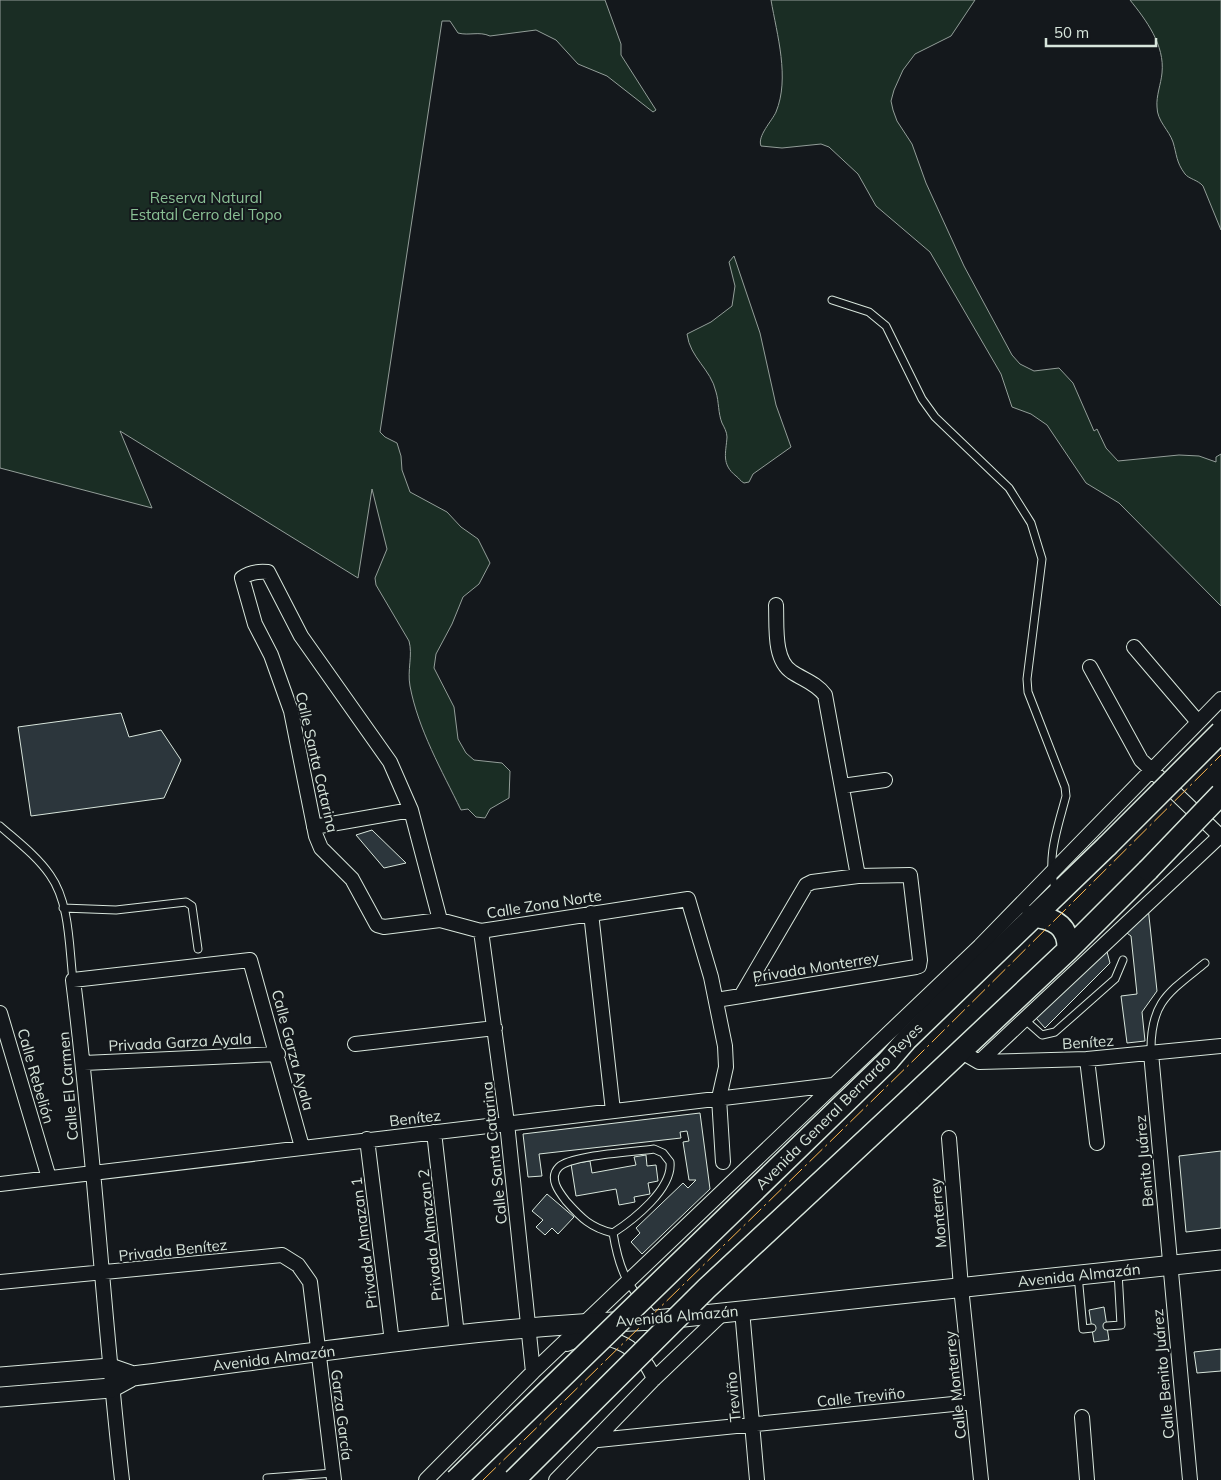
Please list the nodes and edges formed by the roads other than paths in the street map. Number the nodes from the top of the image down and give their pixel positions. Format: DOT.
graph roads {
  1 [pos="832,300"];
  2 [pos="776,605"];
  3 [pos="1134,647"];
  4 [pos="1090,667"];
  5 [pos="1221,698"];
  6 [pos="1198,722"];
  7 [pos="1221,732"];
  8 [pos="1150,771"];
  9 [pos="885,780"];
  10 [pos="842,786"];
  11 [pos="1221,794"];
  12 [pos="410,810"];
  13 [pos="0,826"];
  14 [pos="314,827"];
  15 [pos="1221,835"];
  16 [pos="858,876"];
  17 [pos="1054,884"];
  18 [pos="63,908"];
  19 [pos="591,913"];
  20 [pos="1032,916"];
  21 [pos="440,920"];
  22 [pos="377,926"];
  23 [pos="481,931"];
  24 [pos="198,949"];
  25 [pos="1068,950"];
  26 [pos="986,952"];
  27 [pos="1123,960"];
  28 [pos="1205,963"];
  29 [pos="73,980"];
  30 [pos="741,996"];
  31 [pos="716,1000"];
  32 [pos="0,1012"];
  33 [pos="1025,1020"];
  34 [pos="495,1028"];
  35 [pos="355,1044"];
  36 [pos="1221,1046"];
  37 [pos="960,1051"];
  38 [pos="1151,1053"];
  39 [pos="278,1054"];
  40 [pos="1087,1059"];
  41 [pos="980,1062"];
  42 [pos="84,1063"];
  43 [pos="833,1085"];
  44 [pos="719,1098"];
  45 [pos="613,1111"];
  46 [pos="507,1123"];
  47 [pos="434,1132"];
  48 [pos="949,1138"];
  49 [pos="367,1140"];
  50 [pos="1097,1143"];
  51 [pos="302,1147"];
  52 [pos="723,1162"];
  53 [pos="92,1173"];
  54 [pos="49,1178"];
  55 [pos="0,1184"];
  56 [pos="613,1233"];
  57 [pos="1221,1260"];
  58 [pos="1169,1266"];
  59 [pos="1118,1271"];
  60 [pos="102,1274"];
  61 [pos="1078,1275"];
  62 [pos="0,1282"];
  63 [pos="627,1285"];
  64 [pos="961,1287"];
  65 [pos="742,1310"];
  66 [pos="723,1312"];
  67 [pos="656,1320"];
  68 [pos="586,1322"];
  69 [pos="1107,1326"];
  70 [pos="529,1328"];
  71 [pos="1092,1328"];
  72 [pos="457,1335"];
  73 [pos="392,1342"];
  74 [pos="555,1351"];
  75 [pos="318,1353"];
  76 [pos="110,1368"];
  77 [pos="533,1372"];
  78 [pos="133,1376"];
  79 [pos="0,1377"];
  80 [pos="654,1379"];
  81 [pos="112,1388"];
  82 [pos="0,1398"];
  83 [pos="973,1402"];
  84 [pos="1082,1417"];
  85 [pos="752,1425"];
  86 [pos="598,1440"];
  87 [pos="334,1477"];
  88 [pos="267,1478"];
  89 [pos="122,1480"];
  90 [pos="426,1480"];
  91 [pos="456,1480"];
  92 [pos="514,1480"];
  93 [pos="556,1480"];
  94 [pos="758,1480"];
  95 [pos="980,1480"];
  96 [pos="1087,1480"];
  97 [pos="1190,1480"];
  1 -- 17 [label="lane"];
  2 -- 10 [label="street"];
  3 -- 6 [label="street"];
  4 -- 8 [label="street"];
  5 -- 6 [label="street"];
  6 -- 8 [label="street"];
  7 -- 17 [label="main road, Avenida General Bernardo Reyes, bridge"];
  8 -- 15 [label="street"];
  8 -- 17 [label="street"];
  9 -- 10 [label="street"];
  10 -- 16 [label="street"];
  11 -- 25 [label="main road, bridge"];
  12 -- 14 [label="street"];
  12 -- 14 [label="street, Calle Santa Catarina"];
  12 -- 21 [label="street"];
  13 -- 18 [label="lane"];
  14 -- 22 [label="street, Calle Santa Catarina"];
  15 -- 33 [label="street"];
  16 -- 30 [label="street"];
  16 -- 30 [label="street, Privada Monterrey"];
  17 -- 20 [label="main road, Avenida General Bernardo Reyes"];
  17 -- 26 [label="street"];
  18 -- 24 [label="lane"];
  18 -- 29 [label="lane"];
  19 -- 23 [label="street, Calle Zona Norte"];
  19 -- 31 [label="street, Calle Zona Norte"];
  19 -- 45 [label="street"];
  20 -- 25 [label="main road"];
  20 -- 26 [label="main road, Avenida General Bernardo Reyes"];
  21 -- 22 [label="street, Calle Zona Norte"];
  21 -- 23 [label="street, Calle Zona Norte"];
  23 -- 34 [label="street, Calle Santa Catarina"];
  25 -- 37 [label="main road"];
  26 -- 43 [label="street"];
  26 -- 91 [label="main road, Avenida General Bernardo Reyes, bridge"];
  27 -- 33 [label="lane"];
  28 -- 38 [label="lane"];
  29 -- 39 [label="street, Calle Garza Ayala"];
  29 -- 42 [label="street, Calle El Carmen"];
  30 -- 31 [label="street, Privada Monterrey"];
  31 -- 44 [label="street"];
  32 -- 54 [label="street, Calle Rebelión"];
  33 -- 41 [label="street"];
  34 -- 35 [label="street"];
  34 -- 46 [label="street, Calle Santa Catarina"];
  36 -- 38 [label="street, Benítez"];
  37 -- 41 [label="street"];
  37 -- 92 [label="main road, bridge"];
  38 -- 40 [label="street, Benítez"];
  38 -- 58 [label="street, Benito Juárez"];
  39 -- 42 [label="street, Privada Garza Ayala"];
  39 -- 51 [label="street, Calle Garza Ayala"];
  40 -- 41 [label="street, Benítez"];
  40 -- 50 [label="street"];
  42 -- 53 [label="street, Calle El Carmen"];
  43 -- 44 [label="street, Benítez"];
  43 -- 63 [label="street"];
  44 -- 45 [label="street, Benítez"];
  44 -- 52 [label="street"];
  45 -- 46 [label="street, Benítez"];
  46 -- 47 [label="street, Benítez"];
  46 -- 70 [label="street, Calle Santa Catarina"];
  47 -- 49 [label="street, Benítez"];
  47 -- 72 [label="street, Privada Almazan 2"];
  48 -- 64 [label="street, Monterrey"];
  49 -- 51 [label="street, Benítez"];
  49 -- 73 [label="street, Privada Almazan 1"];
  51 -- 53 [label="street, Benítez"];
  53 -- 54 [label="street, Benítez"];
  53 -- 60 [label="street, Calle El Carmen"];
  54 -- 55 [label="street, Benítez"];
  56 -- 56 [label="lane"];
  56 -- 63 [label="lane"];
  57 -- 58 [label="main road, Avenida Almazán"];
  58 -- 59 [label="main road, Avenida Almazán"];
  58 -- 97 [label="street, Calle Benito Juárez"];
  59 -- 61 [label="main road, Avenida Almazán"];
  59 -- 69 [label="lane"];
  60 -- 62 [label="street, Privada Benítez"];
  60 -- 75 [label="street, Privada Benítez"];
  60 -- 76 [label="street, Calle El Carmen"];
  61 -- 64 [label="main road, Avenida Almazán"];
  61 -- 71 [label="lane"];
  63 -- 67 [label="lane"];
  63 -- 68 [label="street"];
  64 -- 65 [label="main road, Avenida Almazán"];
  64 -- 83 [label="street, Calle Monterrey"];
  65 -- 66 [label="main road, Avenida Almazán"];
  65 -- 85 [label="street, Treviño"];
  66 -- 67 [label="main road, Avenida Almazán"];
  66 -- 80 [label="street"];
  67 -- 68 [label="main road, Avenida Almazán"];
  68 -- 70 [label="main road, Avenida Almazán"];
  68 -- 74 [label="street"];
  70 -- 72 [label="main road, Avenida Almazán"];
  70 -- 77 [label="street, Calle Santa Catarina"];
  72 -- 73 [label="main road, Avenida Almazán"];
  73 -- 75 [label="main road, Avenida Almazán"];
  74 -- 77 [label="street"];
  74 -- 80 [label="street"];
  75 -- 78 [label="main road, Avenida Almazán"];
  75 -- 87 [label="street, Garza García"];
  76 -- 78 [label="main road, Avenida Almazán"];
  76 -- 79 [label="main road, Avenida Almazán"];
  76 -- 81 [label="street, Calle El Carmen"];
  77 -- 90 [label="street"];
  78 -- 81 [label="main road, Avenida Almazán"];
  80 -- 86 [label="street"];
  81 -- 82 [label="main road, Avenida Almazán"];
  81 -- 89 [label="street, Calle El Carmen"];
  83 -- 85 [label="street, Calle Treviño"];
  83 -- 95 [label="street, Calle Monterrey"];
  84 -- 96 [label="street"];
  85 -- 86 [label="street"];
  85 -- 94 [label="street, Treviño"];
  86 -- 93 [label="street"];
  87 -- 88 [label="lane"];
}
